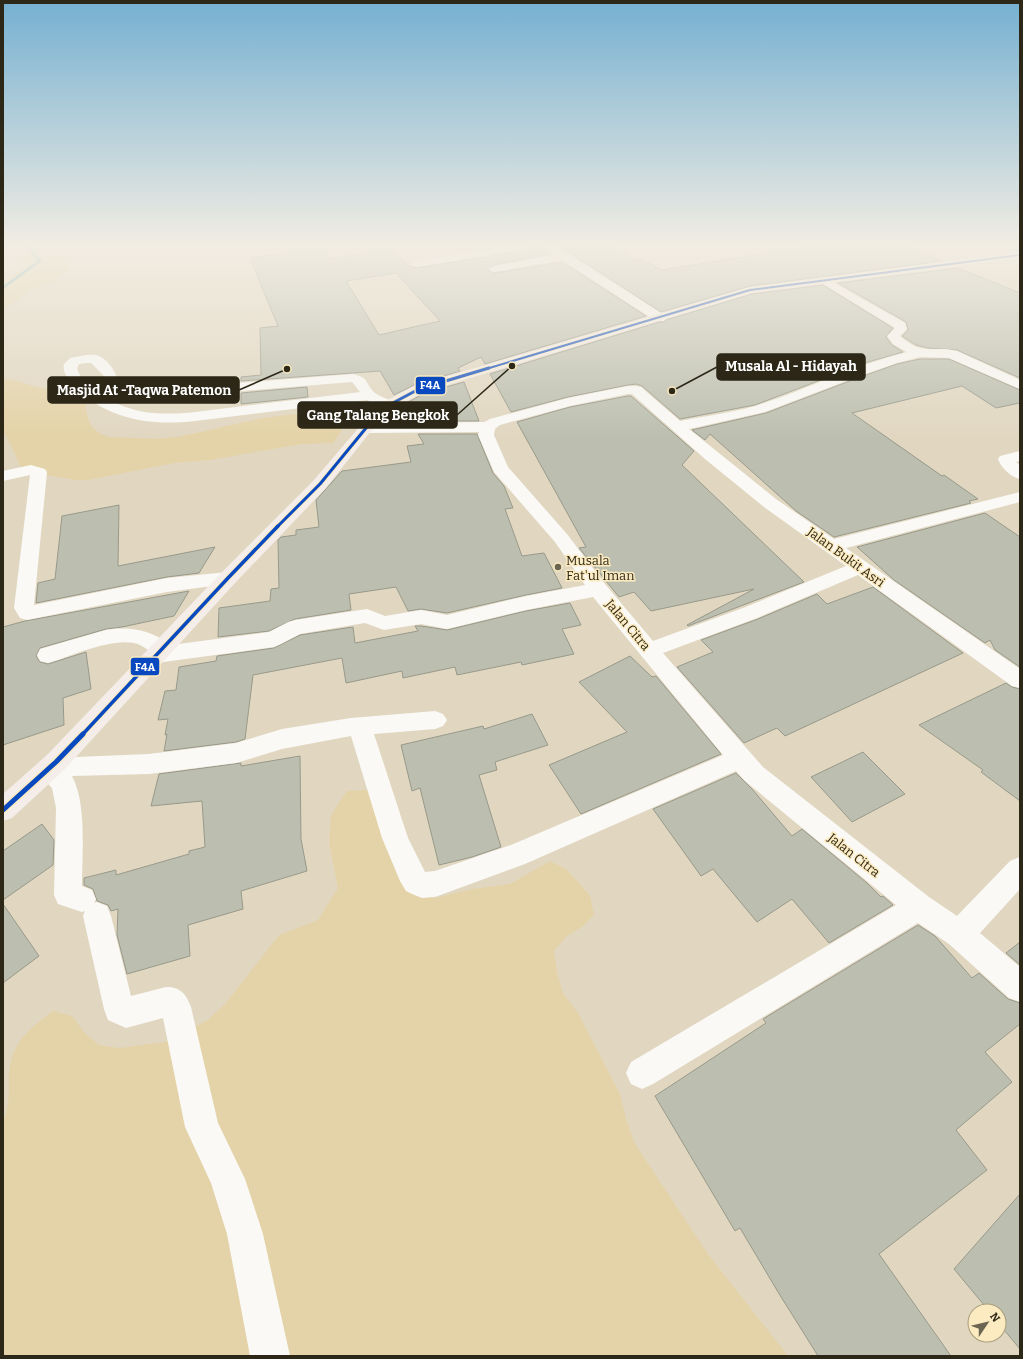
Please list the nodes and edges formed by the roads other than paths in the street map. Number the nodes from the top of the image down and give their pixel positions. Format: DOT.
graph roads {
  1 [pos="649,310"];
  2 [pos="684,310"];
  3 [pos="875,310"];
  4 [pos="660,318"];
  5 [pos="920,353"];
  6 [pos="1020,385"];
  7 [pos="369,395"];
  8 [pos="118,397"];
  9 [pos="100,401"];
  10 [pos="388,405"];
  11 [pos="678,426"];
  12 [pos="488,427"];
  13 [pos="366,428"];
  14 [pos="1020,456"];
  15 [pos="1020,474"];
  16 [pos="3,476"];
  17 [pos="1020,497"];
  18 [pos="831,546"];
  19 [pos="860,567"];
  20 [pos="228,578"];
  21 [pos="598,589"];
  22 [pos="649,650"];
  23 [pos="159,652"];
  24 [pos="48,655"];
  25 [pos="1020,680"];
  26 [pos="435,720"];
  27 [pos="360,726"];
  28 [pos="740,758"];
  29 [pos="52,765"];
  30 [pos="3,810"];
  31 [pos="1020,870"];
  32 [pos="919,907"];
  33 [pos="959,934"];
  34 [pos="1020,987"];
  35 [pos="642,1073"];
  36 [pos="270,1356"];
  1 -- 4 [label="street"];
  2 -- 4 [label="main road"];
  3 -- 5 [label="street"];
  4 -- 10 [label="main road"];
  5 -- 6 [label="street"];
  5 -- 11 [label="street"];
  7 -- 8 [label="street"];
  7 -- 9 [label="street"];
  7 -- 10 [label="street"];
  8 -- 9 [label="street"];
  8 -- 9 [label="street"];
  10 -- 13 [label="main road"];
  11 -- 12 [label="street"];
  11 -- 18 [label="street, Jalan Bukit Asri"];
  12 -- 13 [label="street"];
  12 -- 21 [label="street, Jalan Citra"];
  13 -- 20 [label="main road"];
  14 -- 15 [label="street"];
  16 -- 20 [label="street"];
  17 -- 18 [label="street"];
  18 -- 19 [label="street, Jalan Bukit Asri"];
  19 -- 22 [label="street"];
  19 -- 25 [label="street, Jalan Bukit Asri"];
  20 -- 23 [label="main road"];
  21 -- 22 [label="street, Jalan Citra"];
  21 -- 23 [label="street"];
  22 -- 28 [label="street, Jalan Citra"];
  23 -- 24 [label="street"];
  23 -- 29 [label="main road"];
  26 -- 27 [label="street"];
  27 -- 28 [label="street"];
  27 -- 29 [label="street"];
  28 -- 32 [label="street, Jalan Citra"];
  29 -- 30 [label="main road"];
  29 -- 36 [label="street"];
  31 -- 33 [label="street"];
  32 -- 33 [label="street, Jalan Citra"];
  32 -- 35 [label="street"];
  33 -- 34 [label="street, Jalan Citra"];
}
